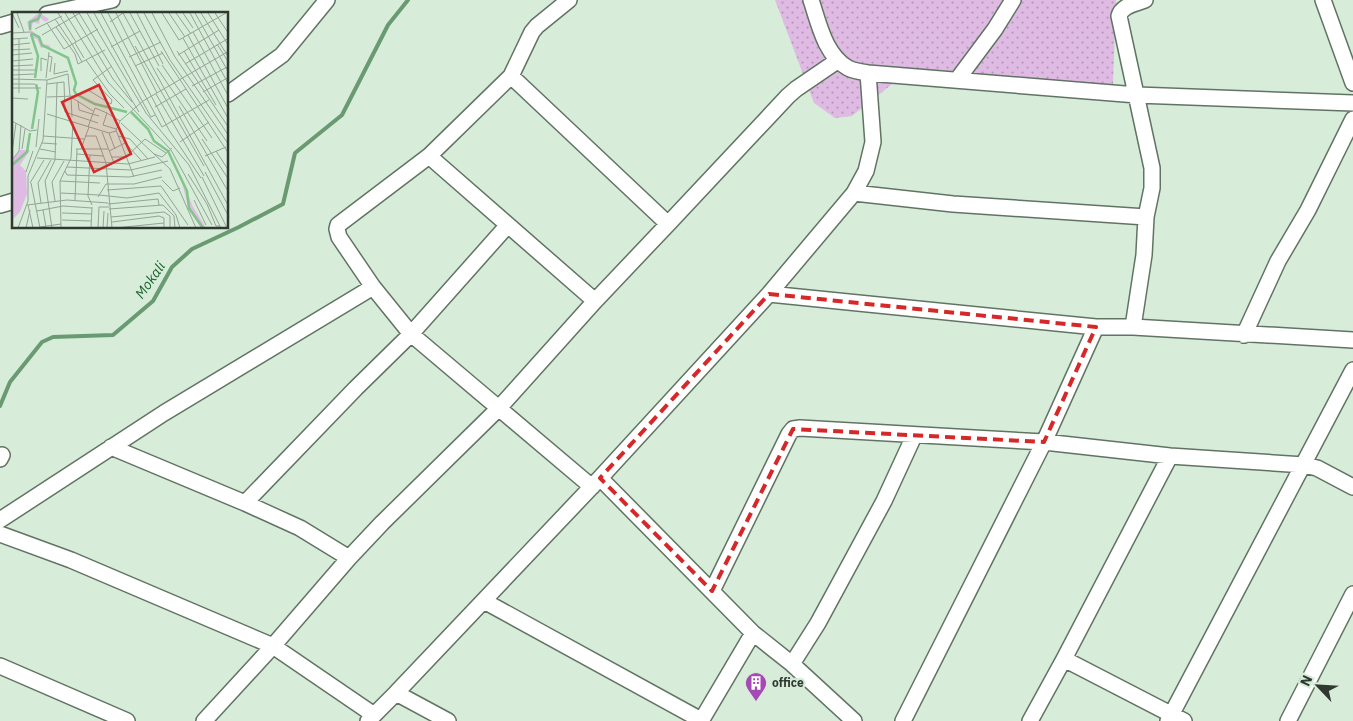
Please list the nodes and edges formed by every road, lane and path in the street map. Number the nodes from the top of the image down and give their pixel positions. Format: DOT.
graph roads {
  1 [pos="112,0"];
  2 [pos="327,0"];
  3 [pos="569,0"];
  4 [pos="811,0"];
  5 [pos="1013,0"];
  6 [pos="1145,0"];
  7 [pos="1323,0"];
  8 [pos="49,9"];
  9 [pos="837,61"];
  10 [pos="868,73"];
  11 [pos="511,76"];
  12 [pos="957,80"];
  13 [pos="1353,83"];
  14 [pos="229,93"];
  15 [pos="1137,95"];
  16 [pos="1353,103"];
  17 [pos="1353,119"];
  18 [pos="429,156"];
  19 [pos="854,193"];
  20 [pos="1146,217"];
  21 [pos="668,224"];
  22 [pos="507,226"];
  23 [pos="373,287"];
  24 [pos="769,294"];
  25 [pos="595,301"];
  26 [pos="1096,326"];
  27 [pos="1133,327"];
  28 [pos="411,334"];
  29 [pos="1244,335"];
  30 [pos="1353,340"];
  31 [pos="1353,370"];
  32 [pos="499,408"];
  33 [pos="914,436"];
  34 [pos="1044,442"];
  35 [pos="110,447"];
  36 [pos="1170,456"];
  37 [pos="1304,465"];
  38 [pos="596,482"];
  39 [pos="1353,487"];
  40 [pos="245,503"];
  41 [pos="0,520"];
  42 [pos="0,534"];
  43 [pos="350,558"];
  44 [pos="712,591"];
  45 [pos="1353,594"];
  46 [pos="484,601"];
  47 [pos="753,633"];
  48 [pos="273,646"];
  49 [pos="1064,659"];
  50 [pos="792,664"];
  51 [pos="0,666"];
  52 [pos="396,694"];
  53 [pos="371,718"];
  54 [pos="1175,719"];
  55 [pos="701,720"];
  56 [pos="127,721"];
  57 [pos="204,721"];
  58 [pos="448,721"];
  59 [pos="854,721"];
  60 [pos="903,721"];
  61 [pos="1030,721"];
  62 [pos="1288,721"];
  1 -- 8 [label="street"];
  2 -- 14 [label="street"];
  3 -- 11 [label="street"];
  4 -- 9 [label="street"];
  5 -- 12 [label="street"];
  6 -- 15 [label="street"];
  7 -- 13 [label="street"];
  9 -- 10 [label="street"];
  9 -- 21 [label="street"];
  10 -- 12 [label="street"];
  10 -- 19 [label="street"];
  11 -- 18 [label="street"];
  11 -- 21 [label="street"];
  12 -- 15 [label="street"];
  15 -- 16 [label="street"];
  15 -- 20 [label="street"];
  17 -- 29 [label="street"];
  18 -- 22 [label="street"];
  18 -- 23 [label="street"];
  19 -- 20 [label="street"];
  19 -- 24 [label="street"];
  20 -- 27 [label="street"];
  21 -- 25 [label="street"];
  22 -- 25 [label="street"];
  22 -- 28 [label="street"];
  23 -- 28 [label="street"];
  23 -- 35 [label="street"];
  24 -- 26 [label="street"];
  24 -- 38 [label="street"];
  25 -- 32 [label="street"];
  26 -- 27 [label="street"];
  26 -- 34 [label="street"];
  27 -- 29 [label="street"];
  28 -- 32 [label="street"];
  28 -- 40 [label="street"];
  29 -- 30 [label="street"];
  31 -- 37 [label="street"];
  32 -- 38 [label="street"];
  32 -- 43 [label="street"];
  33 -- 34 [label="street"];
  33 -- 44 [label="street"];
  33 -- 50 [label="street"];
  34 -- 36 [label="street"];
  34 -- 60 [label="street"];
  35 -- 40 [label="street"];
  35 -- 41 [label="street"];
  36 -- 37 [label="street"];
  36 -- 49 [label="street"];
  37 -- 39 [label="street"];
  37 -- 54 [label="street"];
  38 -- 44 [label="street"];
  38 -- 46 [label="street"];
  40 -- 43 [label="street"];
  42 -- 48 [label="street"];
  43 -- 48 [label="street"];
  44 -- 47 [label="street"];
  45 -- 62 [label="street"];
  46 -- 52 [label="street"];
  46 -- 55 [label="street"];
  47 -- 50 [label="street"];
  47 -- 55 [label="street"];
  48 -- 53 [label="street"];
  48 -- 57 [label="street"];
  49 -- 54 [label="street"];
  49 -- 61 [label="street"];
  50 -- 59 [label="street"];
  51 -- 56 [label="street"];
  52 -- 53 [label="street"];
  52 -- 58 [label="street"];
}
